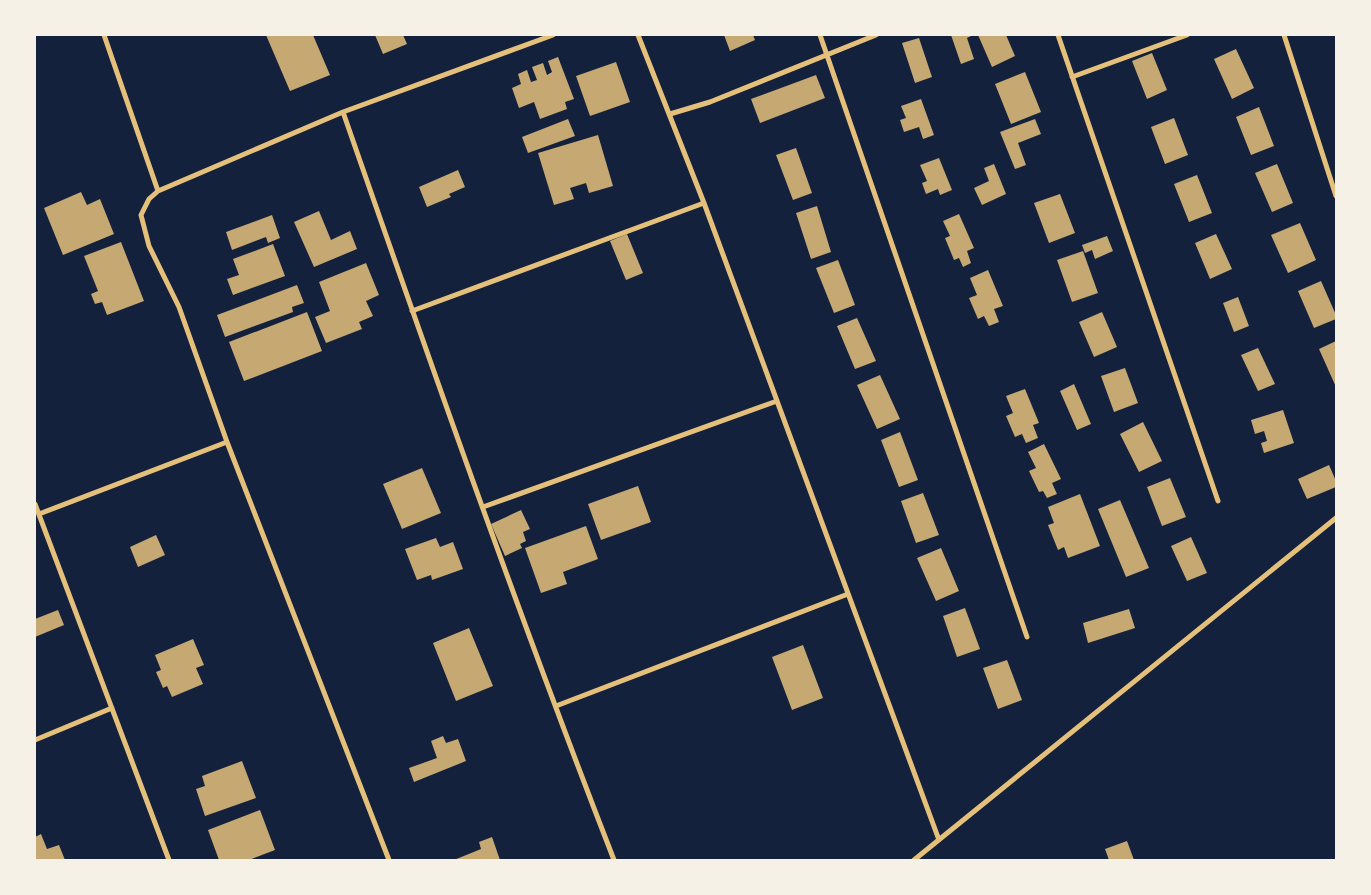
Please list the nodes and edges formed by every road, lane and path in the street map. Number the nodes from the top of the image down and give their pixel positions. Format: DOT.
graph roads {
  1 [pos="104,35"];
  2 [pos="554,35"];
  3 [pos="638,35"];
  4 [pos="820,35"];
  5 [pos="876,35"];
  6 [pos="1058,35"];
  7 [pos="1187,35"];
  8 [pos="1284,35"];
  9 [pos="828,55"];
  10 [pos="1072,77"];
  11 [pos="344,112"];
  12 [pos="670,114"];
  13 [pos="158,191"];
  14 [pos="1336,196"];
  15 [pos="704,203"];
  16 [pos="412,311"];
  17 [pos="777,401"];
  18 [pos="228,442"];
  19 [pos="1218,501"];
  20 [pos="35,504"];
  21 [pos="483,507"];
  22 [pos="39,514"];
  23 [pos="1336,518"];
  24 [pos="848,594"];
  25 [pos="1027,636"];
  26 [pos="556,706"];
  27 [pos="112,708"];
  28 [pos="35,740"];
  29 [pos="939,840"];
  30 [pos="169,860"];
  31 [pos="389,860"];
  32 [pos="614,860"];
  33 [pos="914,860"];
  1 -- 13 [label="street"];
  2 -- 11 [label="street"];
  3 -- 12 [label="street"];
  4 -- 9 [label="street"];
  5 -- 9 [label="street"];
  6 -- 10 [label="street"];
  7 -- 10 [label="street"];
  8 -- 14 [label="street"];
  9 -- 12 [label="street"];
  9 -- 25 [label="street"];
  10 -- 19 [label="street"];
  11 -- 13 [label="street"];
  11 -- 16 [label="street"];
  12 -- 15 [label="street"];
  13 -- 18 [label="street"];
  15 -- 16 [label="street"];
  15 -- 17 [label="street"];
  16 -- 21 [label="street"];
  17 -- 21 [label="street"];
  17 -- 24 [label="street"];
  18 -- 22 [label="street"];
  18 -- 31 [label="street"];
  20 -- 22 [label="street"];
  21 -- 26 [label="street"];
  22 -- 27 [label="street"];
  23 -- 29 [label="street"];
  24 -- 26 [label="street"];
  24 -- 29 [label="street"];
  26 -- 32 [label="street"];
  27 -- 28 [label="street"];
  27 -- 30 [label="street"];
  29 -- 33 [label="street"];
}
